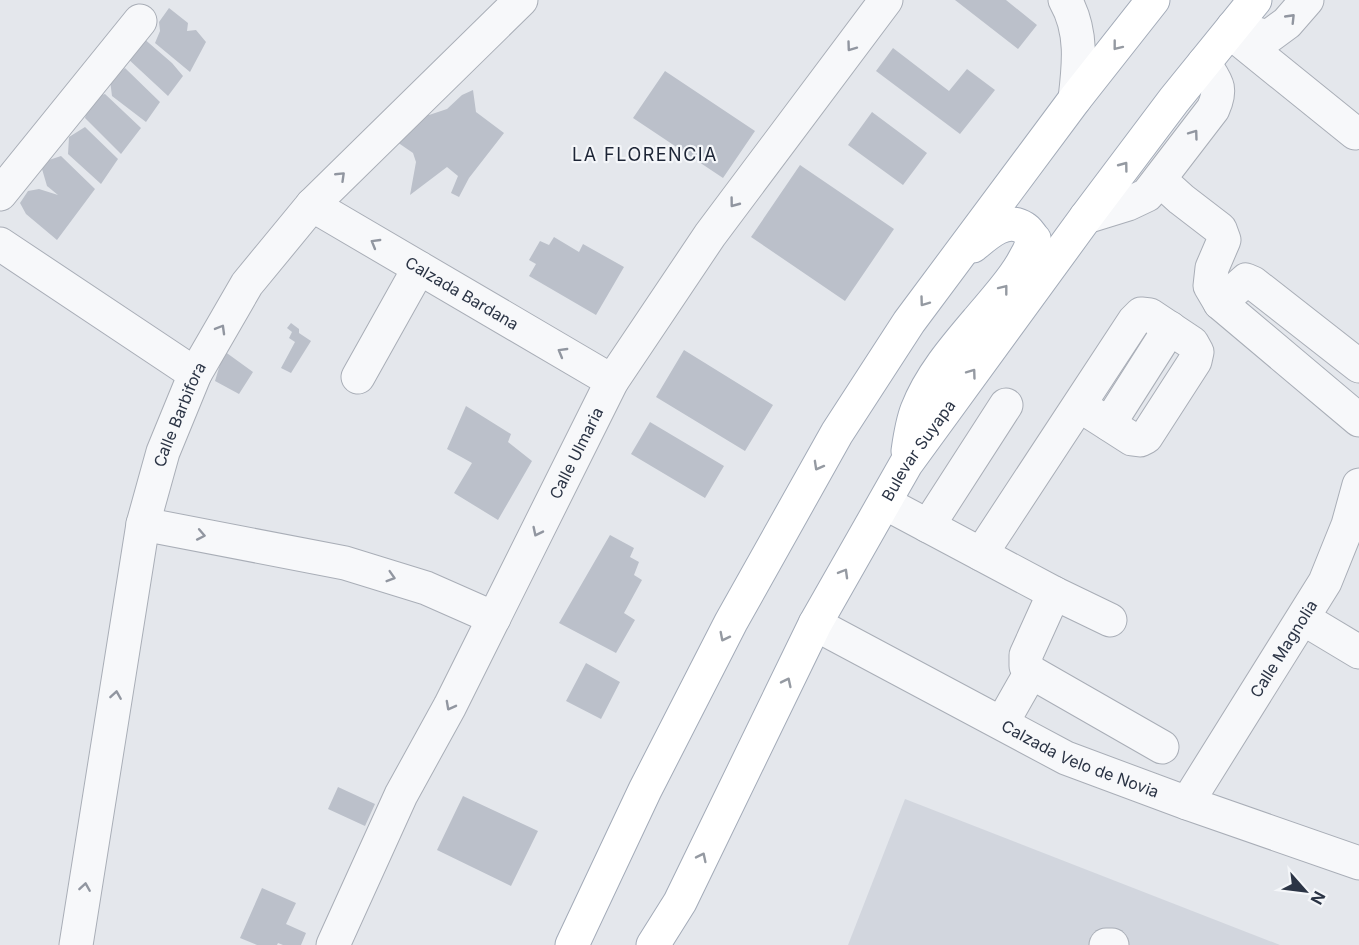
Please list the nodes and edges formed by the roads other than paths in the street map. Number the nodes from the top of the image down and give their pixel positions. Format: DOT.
graph roads {
  1 [pos="521,0"];
  2 [pos="886,0"];
  3 [pos="1065,0"];
  4 [pos="1153,0"];
  5 [pos="1255,0"];
  6 [pos="1307,0"];
  7 [pos="141,21"];
  8 [pos="1232,29"];
  9 [pos="1204,63"];
  10 [pos="1066,111"];
  11 [pos="1355,133"];
  12 [pos="1160,180"];
  13 [pos="0,194"];
  14 [pos="312,205"];
  15 [pos="1082,222"];
  16 [pos="0,244"];
  17 [pos="955,260"];
  18 [pos="419,268"];
  19 [pos="1220,303"];
  20 [pos="1359,366"];
  21 [pos="195,374"];
  22 [pos="358,377"];
  23 [pos="612,381"];
  24 [pos="1006,405"];
  25 [pos="1079,405"];
  26 [pos="1359,420"];
  27 [pos="906,464"];
  28 [pos="1359,485"];
  29 [pos="885,503"];
  30 [pos="143,524"];
  31 [pos="928,526"];
  32 [pos="981,554"];
  33 [pos="1054,593"];
  34 [pos="494,618"];
  35 [pos="1304,619"];
  36 [pos="1110,620"];
  37 [pos="815,624"];
  38 [pos="1359,652"];
  39 [pos="1031,672"];
  40 [pos="1002,723"];
  41 [pos="1162,747"];
  42 [pos="1188,803"];
  43 [pos="1359,863"];
  44 [pos="601,885"];
  45 [pos="680,902"];
  46 [pos="76,945"];
  47 [pos="333,945"];
  48 [pos="572,945"];
  49 [pos="585,945"];
  50 [pos="654,945"];
  51 [pos="662,945"];
  52 [pos="1106,945"];
  53 [pos="1112,945"];
  14 -- 1 [label="street, Calle Barbifora, one-way"];
  2 -- 23 [label="street, Calle Ulmaria, one-way"];
  3 -- 10 [label="street"];
  4 -- 10 [label="main road, one-way"];
  5 -- 8 [label="main road, Bulevar Suyapa"];
  8 -- 6 [label="street, one-way"];
  7 -- 13 [label="street"];
  8 -- 9 [label="main road, Bulevar Suyapa"];
  8 -- 11 [label="street"];
  12 -- 9 [label="street, one-way"];
  15 -- 9 [label="main road, Bulevar Suyapa, one-way"];
  10 -- 15 [label="main road"];
  10 -- 17 [label="main road"];
  12 -- 15 [label="street"];
  12 -- 19 [label="street"];
  18 -- 14 [label="street, Calzada Bardana, one-way"];
  21 -- 14 [label="street, Calle Barbifora, one-way"];
  27 -- 15 [label="main road, Bulevar Suyapa, one-way"];
  16 -- 21 [label="street"];
  27 -- 17 [label="main road, one-way"];
  17 -- 44 [label="main road, one-way"];
  18 -- 22 [label="street"];
  23 -- 18 [label="street, Calzada Bardana, one-way"];
  19 -- 20 [label="street"];
  19 -- 26 [label="street"];
  21 -- 30 [label="street, Calle Barbifora"];
  23 -- 34 [label="street, Calle Ulmaria, one-way"];
  24 -- 31 [label="street"];
  25 -- 25 [label="street"];
  25 -- 32 [label="street"];
  27 -- 29 [label="main road, Bulevar Suyapa"];
  28 -- 35 [label="street, Calle Magnolia"];
  29 -- 31 [label="street"];
  37 -- 29 [label="main road, Bulevar Suyapa, one-way"];
  30 -- 34 [label="street, one-way"];
  46 -- 30 [label="street, Calle Barbifora, one-way"];
  31 -- 32 [label="street"];
  32 -- 33 [label="street"];
  33 -- 36 [label="street"];
  33 -- 39 [label="street"];
  34 -- 47 [label="street, Calle Ulmaria, one-way"];
  35 -- 38 [label="street"];
  35 -- 42 [label="street, Calle Magnolia"];
  37 -- 40 [label="street, Calzada Velo de Novia"];
  45 -- 37 [label="main road, Bulevar Suyapa, one-way"];
  39 -- 40 [label="street"];
  39 -- 41 [label="street"];
  40 -- 42 [label="street, Calzada Velo de Novia"];
  42 -- 43 [label="street, Calzada Velo de Novia"];
  44 -- 48 [label="main road"];
  44 -- 49 [label="main road"];
  45 -- 50 [label="main road, Bulevar Suyapa"];
  45 -- 51 [label="main road"];
  52 -- 53 [label="street"];
}
